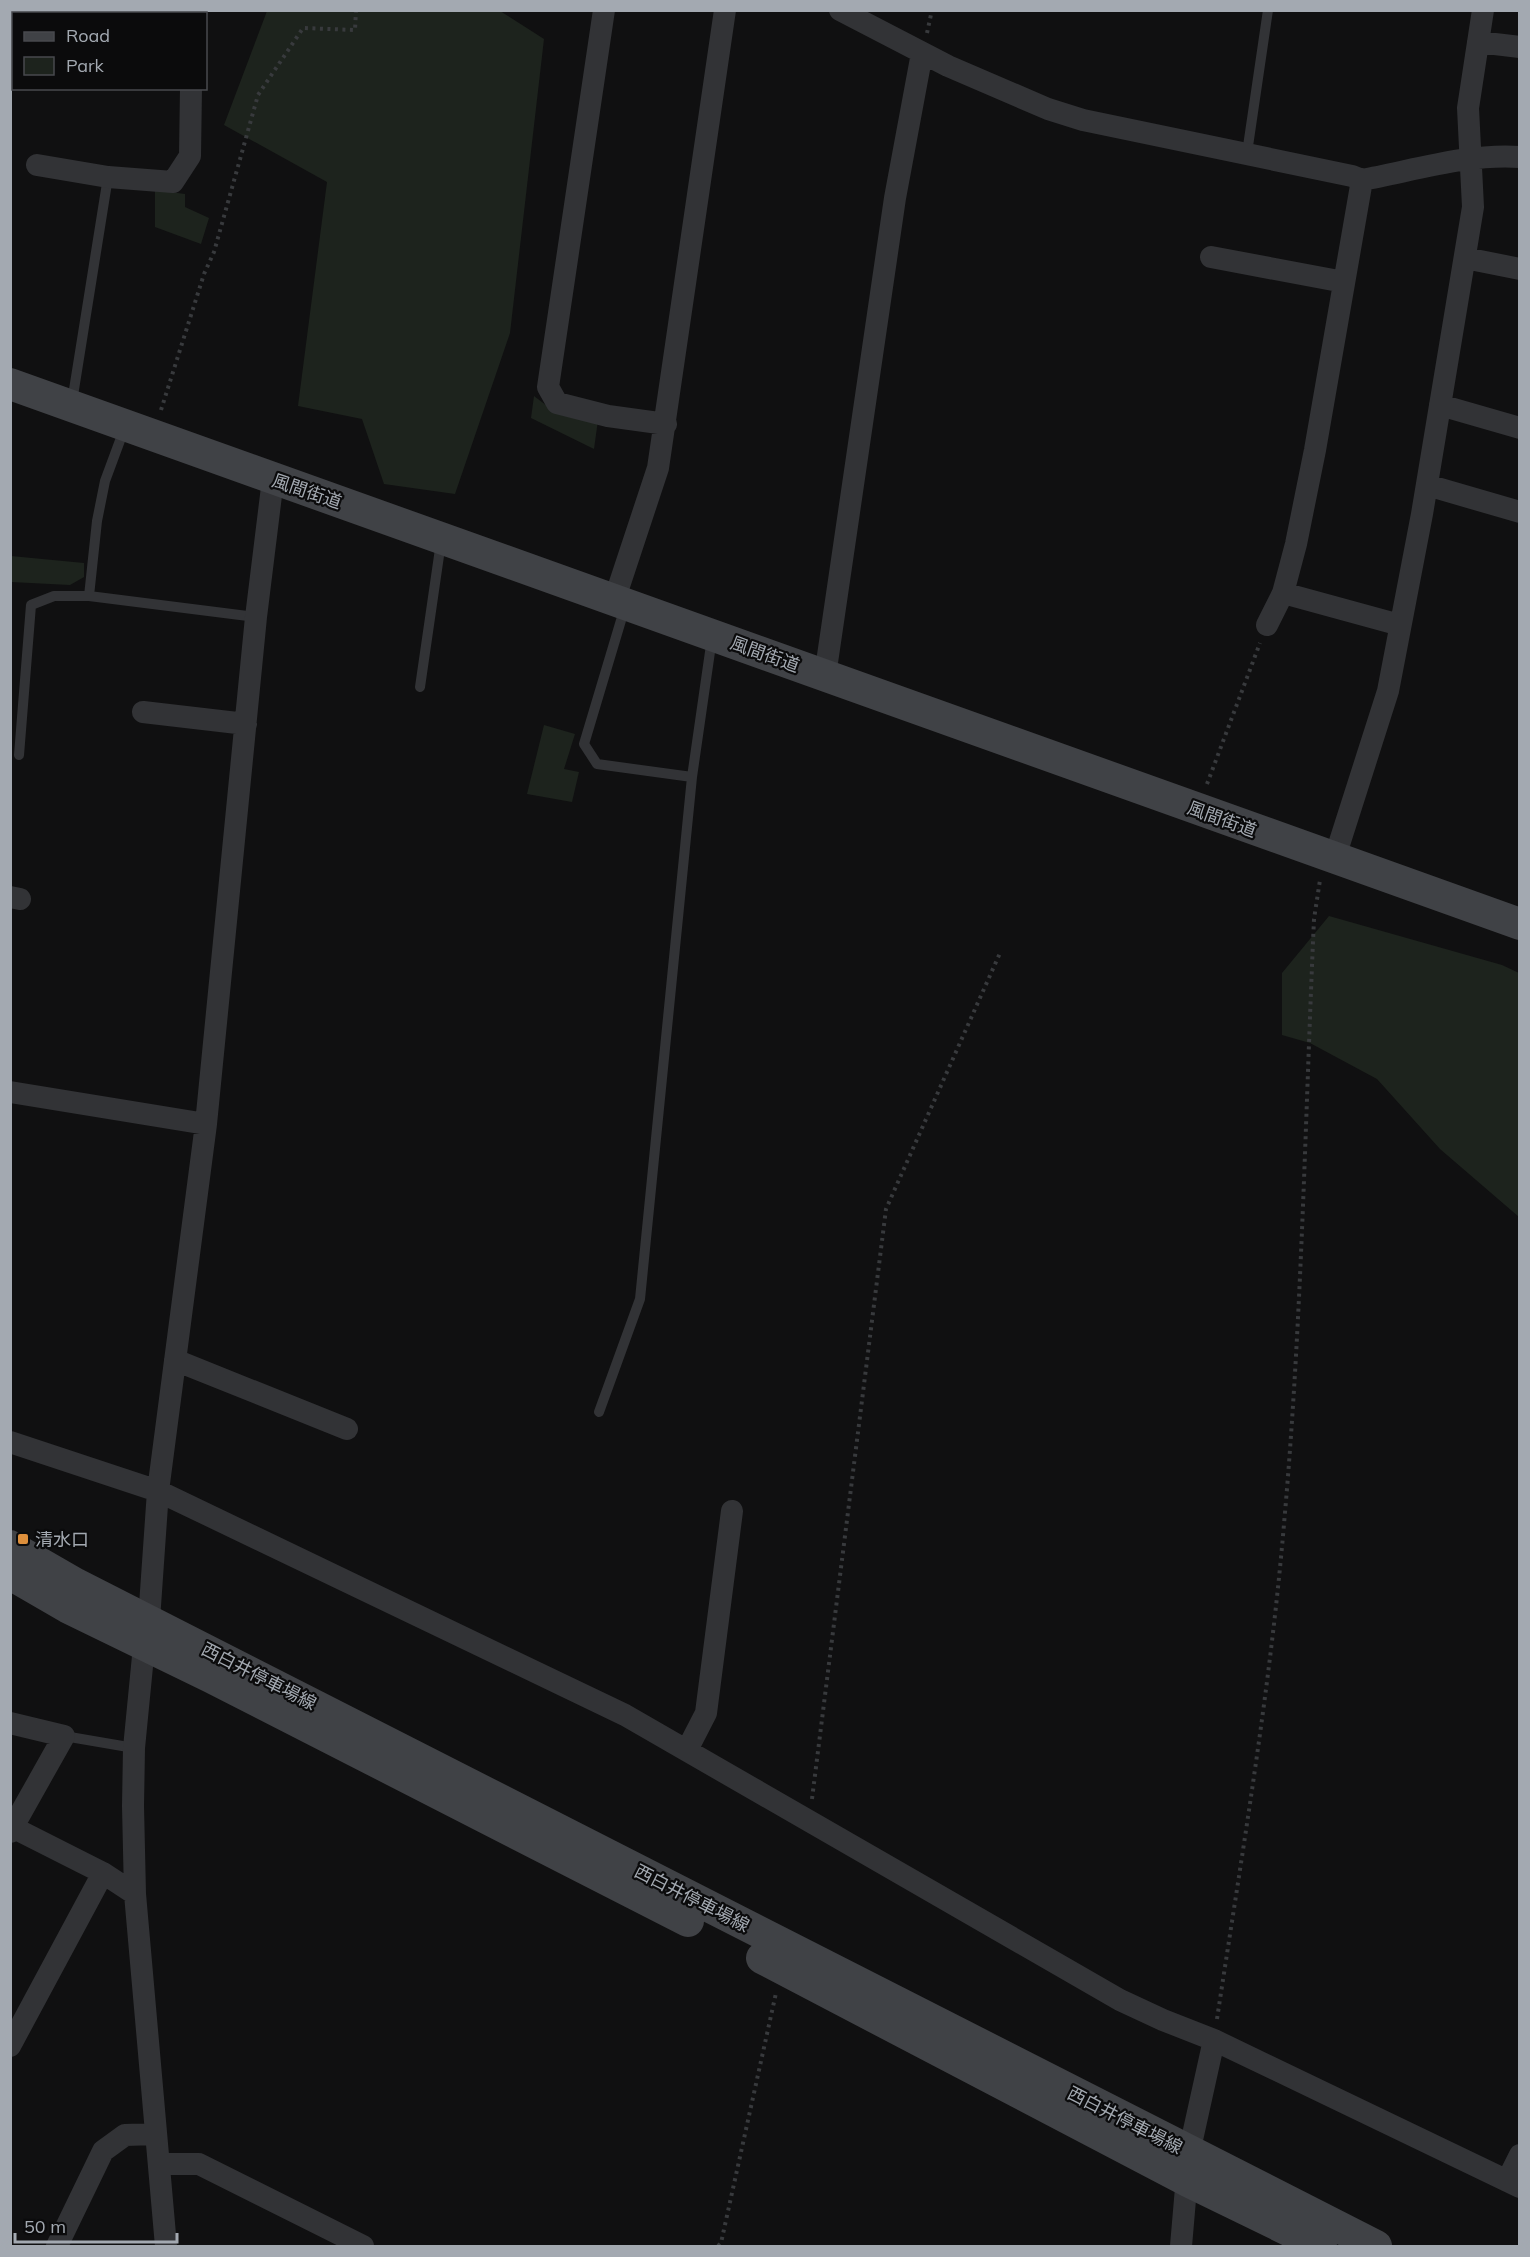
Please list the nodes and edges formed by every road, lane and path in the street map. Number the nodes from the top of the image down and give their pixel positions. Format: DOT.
graph roads {
  1 [pos="356,10"];
  2 [pos="604,10"];
  3 [pos="725,10"];
  4 [pos="840,10"];
  5 [pos="1268,10"];
  6 [pos="1483,10"];
  7 [pos="1478,42"];
  8 [pos="1520,47"];
  9 [pos="922,53"];
  10 [pos="191,90"];
  11 [pos="1247,153"];
  12 [pos="1520,157"];
  13 [pos="1471,159"];
  14 [pos="37,165"];
  15 [pos="108,177"];
  16 [pos="1362,180"];
  17 [pos="1211,257"];
  18 [pos="1466,258"];
  19 [pos="1520,268"];
  20 [pos="1344,282"];
  21 [pos="10,384"];
  22 [pos="1440,405"];
  23 [pos="72,406"];
  24 [pos="666,424"];
  25 [pos="1520,429"];
  26 [pos="139,431"];
  27 [pos="273,479"];
  28 [pos="1426,485"];
  29 [pos="1520,512"];
  30 [pos="442,539"];
  31 [pos="1283,593"];
  32 [pos="89,596"];
  33 [pos="620,602"];
  34 [pos="256,617"];
  35 [pos="1267,625"];
  36 [pos="1400,625"];
  37 [pos="712,635"];
  38 [pos="825,676"];
  39 [pos="420,687"];
  40 [pos="143,712"];
  41 [pos="246,724"];
  42 [pos="19,755"];
  43 [pos="692,777"];
  44 [pos="1198,810"];
  45 [pos="1330,856"];
  46 [pos="1520,924"];
  47 [pos="1000,953"];
  48 [pos="10,1092"];
  49 [pos="206,1124"];
  50 [pos="175,1360"];
  51 [pos="599,1412"];
  52 [pos="347,1429"];
  53 [pos="10,1442"];
  54 [pos="158,1491"];
  55 [pos="732,1511"];
  56 [pos="10,1546"];
  57 [pos="10,1574"];
  58 [pos="147,1633"];
  59 [pos="10,1723"];
  60 [pos="64,1736"];
  61 [pos="134,1748"];
  62 [pos="687,1750"];
  63 [pos="809,1822"];
  64 [pos="11,1828"];
  65 [pos="103,1873"];
  66 [pos="135,1894"];
  67 [pos="782,1969"];
  68 [pos="1214,2040"];
  69 [pos="10,2046"];
  70 [pos="156,2134"];
  71 [pos="1520,2156"];
  72 [pos="159,2164"];
  73 [pos="1189,2167"];
  74 [pos="1513,2184"];
  75 [pos="57,2247"];
  76 [pos="166,2247"];
  77 [pos="363,2247"];
  78 [pos="718,2247"];
  79 [pos="1181,2247"];
  80 [pos="1321,2247"];
  81 [pos="1376,2247"];
  1 -- 26 [label="path"];
  2 -- 24 [label="street"];
  3 -- 24 [label="street"];
  4 -- 9 [label="street"];
  5 -- 11 [label="lane"];
  6 -- 7 [label="street"];
  7 -- 8 [label="street"];
  7 -- 13 [label="street"];
  9 -- 11 [label="street"];
  9 -- 38 [label="street"];
  10 -- 15 [label="street"];
  11 -- 16 [label="street"];
  12 -- 13 [label="street"];
  13 -- 16 [label="street"];
  13 -- 18 [label="street"];
  14 -- 15 [label="street"];
  15 -- 23 [label="lane"];
  16 -- 20 [label="street"];
  17 -- 20 [label="street"];
  18 -- 19 [label="street"];
  18 -- 22 [label="street"];
  20 -- 31 [label="street"];
  21 -- 23 [label="main road, 風間街道"];
  22 -- 25 [label="street"];
  22 -- 28 [label="street"];
  23 -- 26 [label="main road, 風間街道"];
  24 -- 33 [label="street"];
  26 -- 27 [label="main road, 風間街道"];
  26 -- 32 [label="lane"];
  27 -- 30 [label="main road, 風間街道"];
  27 -- 34 [label="street"];
  28 -- 29 [label="street"];
  28 -- 36 [label="street"];
  30 -- 33 [label="main road, 風間街道"];
  30 -- 39 [label="lane"];
  31 -- 35 [label="street"];
  31 -- 36 [label="street"];
  32 -- 34 [label="lane"];
  32 -- 42 [label="lane"];
  33 -- 37 [label="main road, 風間街道"];
  33 -- 43 [label="lane"];
  34 -- 41 [label="street"];
  35 -- 44 [label="path"];
  36 -- 45 [label="street"];
  37 -- 38 [label="main road, 風間街道"];
  37 -- 43 [label="lane"];
  38 -- 44 [label="main road, 風間街道"];
  40 -- 41 [label="street"];
  41 -- 49 [label="street"];
  43 -- 51 [label="lane"];
  44 -- 45 [label="main road, 風間街道"];
  45 -- 46 [label="main road, 風間街道"];
  45 -- 68 [label="path"];
  47 -- 63 [label="path"];
  48 -- 49 [label="street"];
  49 -- 50 [label="street"];
  50 -- 52 [label="street"];
  50 -- 54 [label="street"];
  53 -- 54 [label="street"];
  54 -- 58 [label="street"];
  54 -- 62 [label="street"];
  55 -- 62 [label="street"];
  56 -- 58 [label="main road, 西白井停車場線"];
  57 -- 58 [label="main road, 西白井停車場線"];
  58 -- 61 [label="street"];
  58 -- 67 [label="main road, 西白井停車場線"];
  58 -- 73 [label="main road, 西白井停車場線"];
  59 -- 60 [label="street"];
  60 -- 61 [label="lane"];
  60 -- 64 [label="street"];
  61 -- 66 [label="street"];
  62 -- 63 [label="street"];
  63 -- 68 [label="street"];
  64 -- 65 [label="street"];
  65 -- 66 [label="street"];
  65 -- 69 [label="street"];
  66 -- 70 [label="street"];
  67 -- 73 [label="main road, 西白井停車場線"];
  67 -- 78 [label="path"];
  68 -- 73 [label="street"];
  68 -- 74 [label="street"];
  70 -- 72 [label="street"];
  70 -- 75 [label="street"];
  71 -- 74 [label="street"];
  72 -- 76 [label="street"];
  72 -- 77 [label="street"];
  73 -- 79 [label="street"];
  73 -- 80 [label="main road, 西白井停車場線"];
  73 -- 81 [label="main road, 西白井停車場線"];
}
